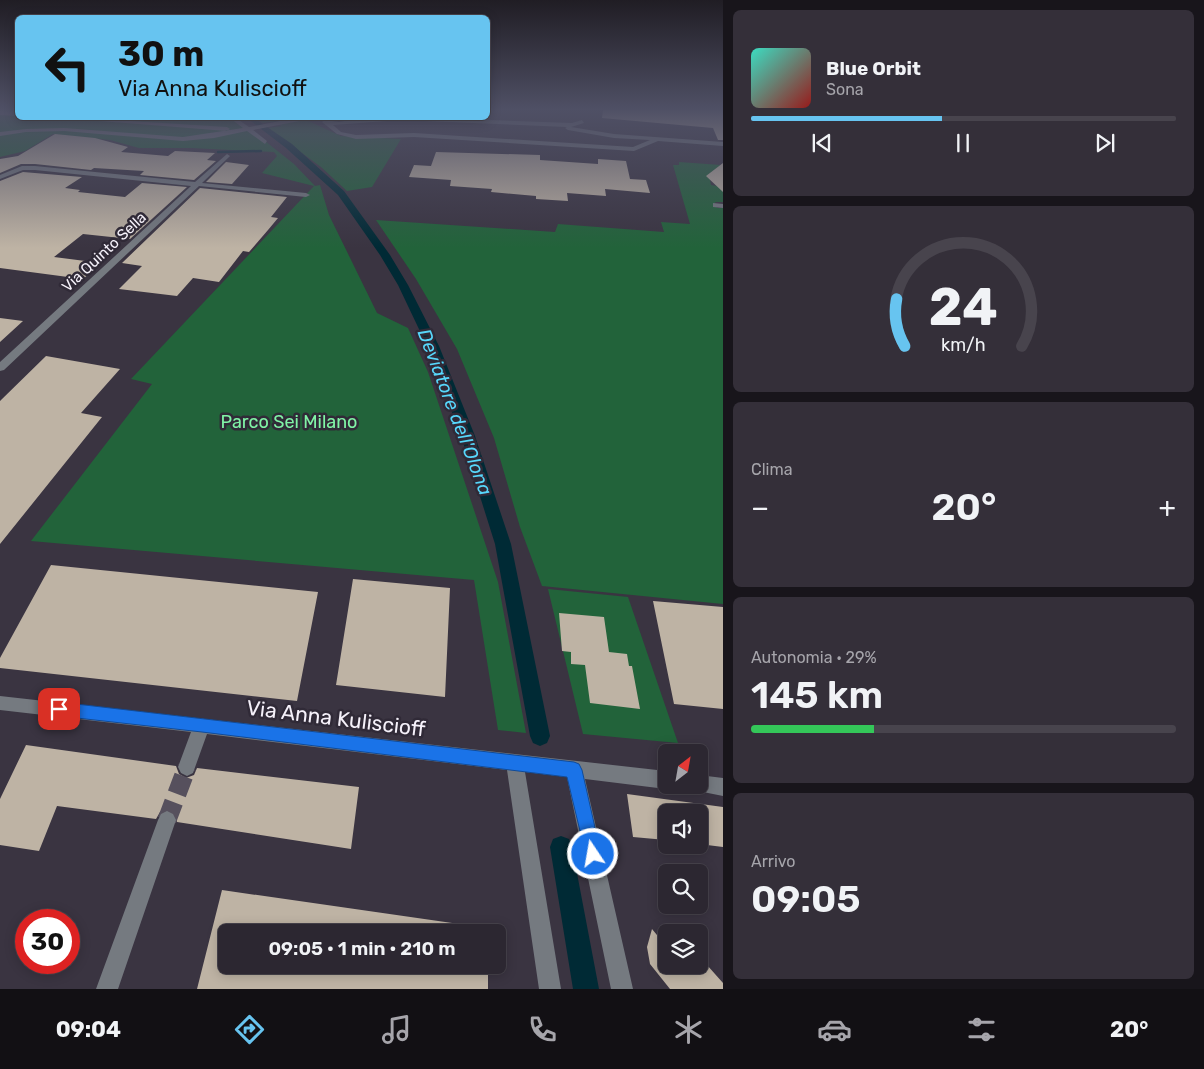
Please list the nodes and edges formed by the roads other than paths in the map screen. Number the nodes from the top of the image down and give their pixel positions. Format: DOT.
graph roads {
  1 [pos="227,156"];
  2 [pos="0,177"];
  3 [pos="197,184"];
  4 [pos="306,195"];
  5 [pos="0,368"];
  6 [pos="0,703"];
  7 [pos="202,725"];
  8 [pos="516,762"];
  9 [pos="187,767"];
  10 [pos="574,770"];
  11 [pos="658,779"];
  12 [pos="708,785"];
  13 [pos="723,787"];
  14 [pos="167,820"];
  15 [pos="107,989"];
  16 [pos="550,989"];
  17 [pos="622,989"];
  1 -- 3 [label="street, Via Quinto Sella"];
  2 -- 3 [label="street"];
  3 -- 4 [label="street"];
  3 -- 5 [label="street, Via Quinto Sella"];
  6 -- 7 [label="street, Via Anna Kuliscioff"];
  7 -- 8 [label="street, Via Anna Kuliscioff"];
  7 -- 9 [label="street"];
  8 -- 10 [label="street, Via Anna Kuliscioff"];
  8 -- 16 [label="street"];
  10 -- 11 [label="street, Via Anna Kuliscioff"];
  10 -- 17 [label="street"];
  12 -- 13 [label="street"];
  14 -- 15 [label="street"];
}
